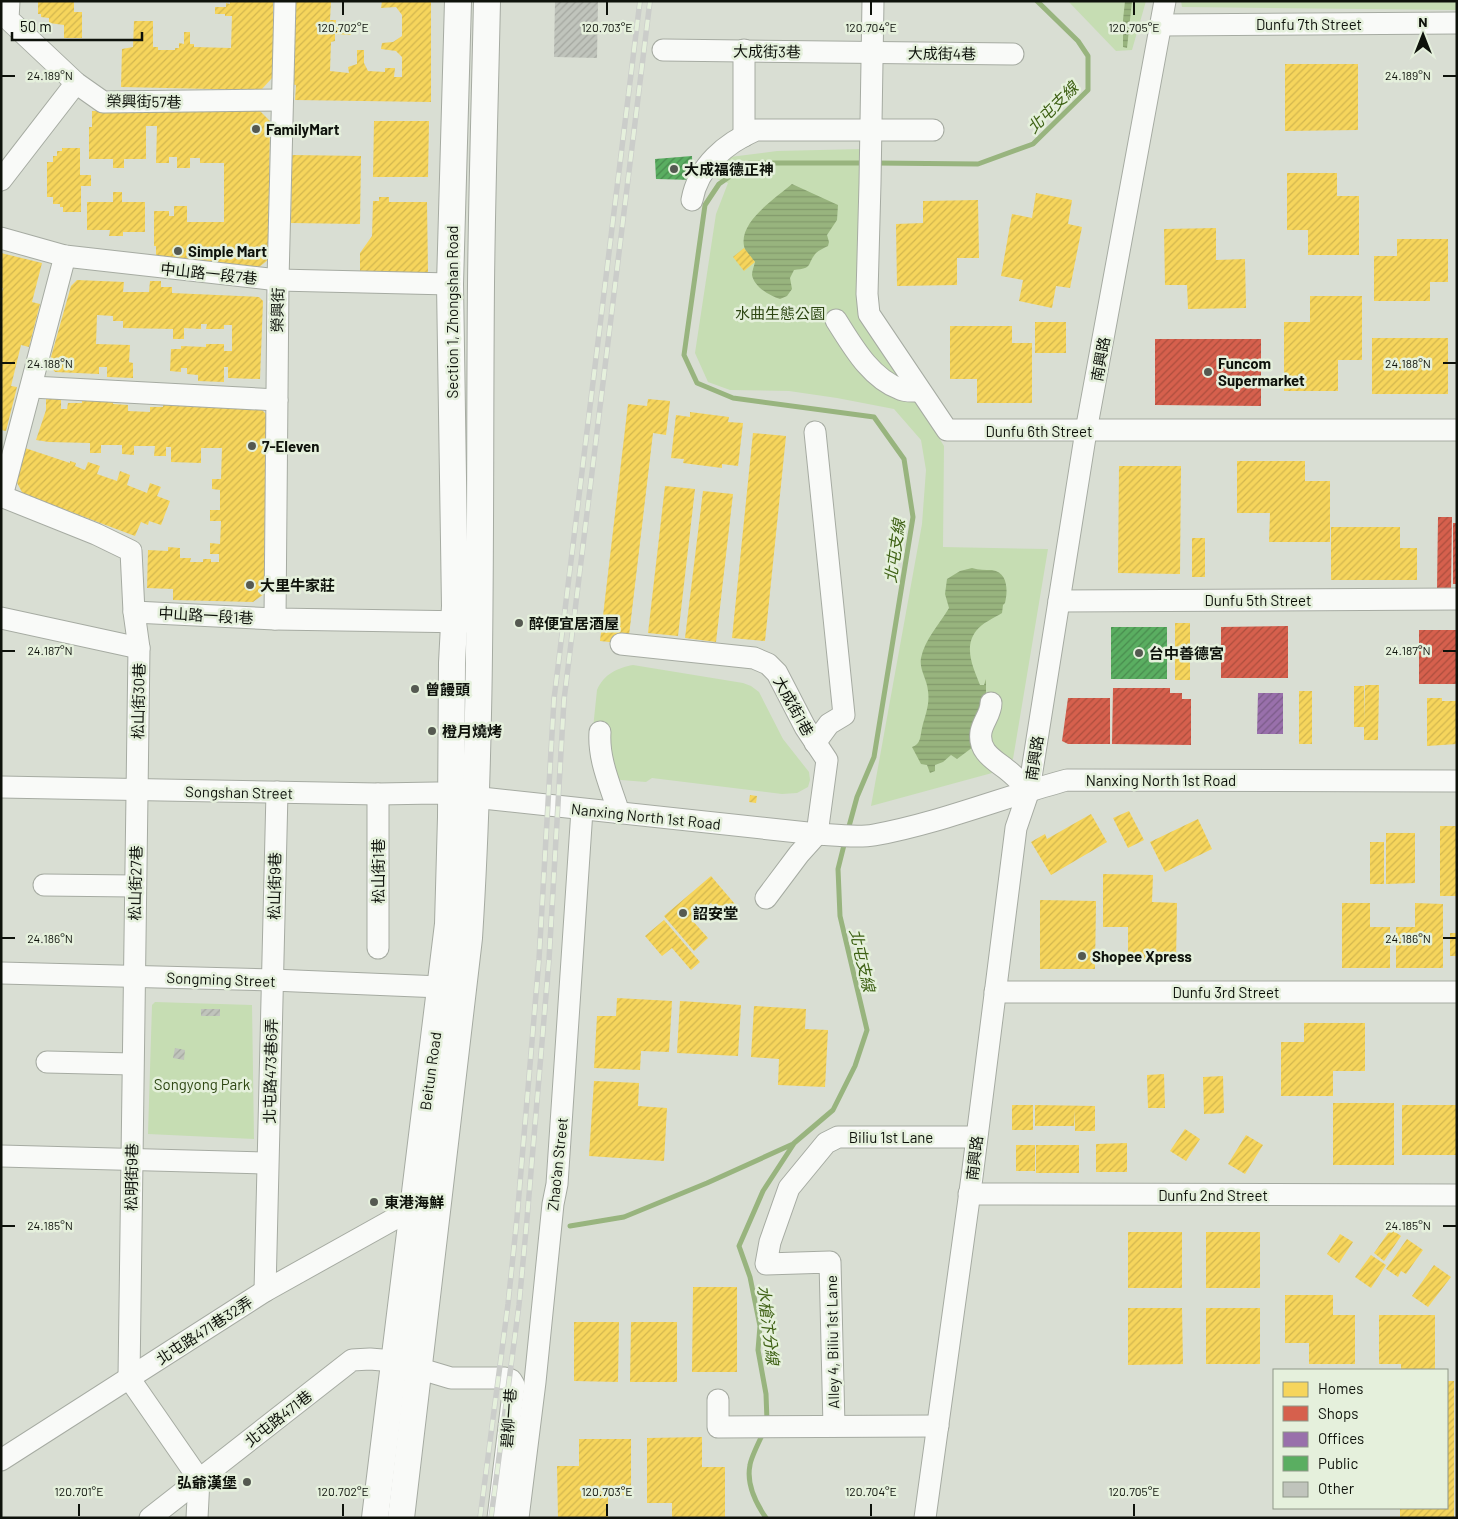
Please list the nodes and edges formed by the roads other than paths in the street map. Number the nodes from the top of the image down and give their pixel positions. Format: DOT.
graph roads {
  1 [pos="285,1"];
  2 [pos="458,1"];
  3 [pos="487,1"];
  4 [pos="872,1"];
  5 [pos="1165,1"];
  6 [pos="8,10"];
  7 [pos="1457,22"];
  8 [pos="1160,25"];
  9 [pos="663,50"];
  10 [pos="744,50"];
  11 [pos="871,52"];
  12 [pos="1013,54"];
  13 [pos="76,84"];
  14 [pos="282,100"];
  15 [pos="871,129"];
  16 [pos="933,130"];
  17 [pos="744,136"];
  18 [pos="1,180"];
  19 [pos="692,200"];
  20 [pos="1,238"];
  21 [pos="65,256"];
  22 [pos="278,280"];
  23 [pos="450,284"];
  24 [pos="836,320"];
  25 [pos="32,386"];
  26 [pos="920,391"];
  27 [pos="277,400"];
  28 [pos="1457,430"];
  29 [pos="1086,431"];
  30 [pos="815,432"];
  31 [pos="2,496"];
  32 [pos="1457,599"];
  33 [pos="1059,601"];
  34 [pos="134,612"];
  35 [pos="1,618"];
  36 [pos="275,619"];
  37 [pos="454,622"];
  38 [pos="480,622"];
  39 [pos="621,644"];
  40 [pos="139,648"];
  41 [pos="991,703"];
  42 [pos="600,732"];
  43 [pos="815,743"];
  44 [pos="1457,781"];
  45 [pos="1,788"];
  46 [pos="136,790"];
  47 [pos="1029,790"];
  48 [pos="277,792"];
  49 [pos="378,794"];
  50 [pos="463,795"];
  51 [pos="582,810"];
  52 [pos="619,814"];
  53 [pos="817,834"];
  54 [pos="44,885"];
  55 [pos="134,886"];
  56 [pos="766,898"];
  57 [pos="378,948"];
  58 [pos="1,973"];
  59 [pos="134,976"];
  60 [pos="272,980"];
  61 [pos="441,987"];
  62 [pos="995,992"];
  63 [pos="1457,992"];
  64 [pos="47,1062"];
  65 [pos="132,1064"];
  66 [pos="976,1138"];
  67 [pos="1,1156"];
  68 [pos="131,1160"];
  69 [pos="267,1163"];
  70 [pos="970,1194"];
  71 [pos="1457,1195"];
  72 [pos="412,1208"];
  73 [pos="766,1264"];
  74 [pos="265,1291"];
  75 [pos="394,1361"];
  76 [pos="420,1369"];
  77 [pos="129,1378"];
  78 [pos="718,1400"];
  79 [pos="834,1426"];
  80 [pos="938,1426"];
  81 [pos="1,1460"];
  82 [pos="199,1479"];
  83 [pos="150,1518"];
  84 [pos="197,1518"];
  85 [pos="375,1518"];
  86 [pos="401,1518"];
  87 [pos="498,1518"];
  88 [pos="518,1518"];
  89 [pos="925,1518"];
  1 -- 14 [label="street, 榮興街"];
  2 -- 23 [label="main road, Section 1, Zhongshan Road"];
  3 -- 38 [label="main road, Section 1, Zhongshan Road"];
  4 -- 11 [label="street, Dunfu 6th Street"];
  5 -- 8 [label="street, 南興路"];
  6 -- 13 [label="street, 榮興街57巷"];
  7 -- 8 [label="street, Dunfu 7th Street"];
  8 -- 29 [label="street, 南興路"];
  9 -- 10 [label="street, 大成街3巷"];
  10 -- 11 [label="street, 大成街3巷"];
  10 -- 17 [label="street"];
  11 -- 12 [label="street, 大成街4巷"];
  11 -- 15 [label="street, Dunfu 6th Street"];
  13 -- 14 [label="street, 榮興街57巷"];
  13 -- 18 [label="street"];
  14 -- 22 [label="street, 榮興街"];
  15 -- 16 [label="street"];
  15 -- 17 [label="street"];
  15 -- 26 [label="street, Dunfu 6th Street"];
  17 -- 19 [label="street"];
  20 -- 21 [label="street, 中山路一段7巷"];
  21 -- 22 [label="street, 中山路一段7巷"];
  21 -- 25 [label="street"];
  22 -- 23 [label="street, 中山路一段7巷"];
  22 -- 27 [label="street, 榮興街"];
  23 -- 37 [label="main road, Section 1, Zhongshan Road"];
  24 -- 26 [label="street"];
  25 -- 27 [label="street"];
  25 -- 31 [label="street"];
  26 -- 29 [label="street, Dunfu 6th Street"];
  27 -- 36 [label="street, 榮興街"];
  28 -- 29 [label="street, Dunfu 6th Street"];
  29 -- 33 [label="street, 南興路"];
  30 -- 43 [label="street"];
  31 -- 34 [label="street"];
  32 -- 33 [label="street, Dunfu 5th Street"];
  33 -- 47 [label="street, 南興路"];
  34 -- 36 [label="street, 中山路一段1巷"];
  34 -- 40 [label="street, 松山街30巷"];
  35 -- 40 [label="street"];
  36 -- 37 [label="street, 中山路一段1巷"];
  37 -- 38 [label="street, 中山路一段1巷"];
  37 -- 50 [label="main road, Beitun Road"];
  38 -- 50 [label="main road, Beitun Road"];
  39 -- 43 [label="street, 大成街1巷"];
  40 -- 46 [label="street, 松山街30巷"];
  41 -- 47 [label="street"];
  42 -- 52 [label="street"];
  43 -- 53 [label="street, 大成街1巷"];
  44 -- 47 [label="street, Nanxing North 1st Road"];
  45 -- 46 [label="street, Songshan Street"];
  46 -- 48 [label="street, Songshan Street"];
  46 -- 55 [label="street, 松山街27巷"];
  47 -- 53 [label="street, Nanxing North 1st Road"];
  47 -- 62 [label="street, 南興路"];
  48 -- 49 [label="street, Songshan Street"];
  48 -- 60 [label="street, 松山街9巷"];
  49 -- 50 [label="street, Songshan Street"];
  49 -- 57 [label="street, 松山街1巷"];
  50 -- 51 [label="street, Nanxing North 1st Road"];
  50 -- 61 [label="main road, Beitun Road"];
  50 -- 76 [label="main road, Beitun Road"];
  51 -- 52 [label="street, Nanxing North 1st Road"];
  51 -- 88 [label="street, Zhao'an Street"];
  52 -- 53 [label="street, Nanxing North 1st Road"];
  53 -- 56 [label="street"];
  54 -- 55 [label="street"];
  55 -- 59 [label="street, 松山街27巷"];
  58 -- 59 [label="street, Songming Street"];
  59 -- 60 [label="street, Songming Street"];
  59 -- 65 [label="street, 松明街9巷"];
  60 -- 61 [label="street, Songming Street"];
  60 -- 69 [label="street, 北屯路473巷6弄"];
  61 -- 72 [label="main road, Beitun Road"];
  62 -- 63 [label="street, Dunfu 3rd Street"];
  62 -- 66 [label="street, 南興路"];
  64 -- 65 [label="street"];
  65 -- 68 [label="street, 松明街9巷"];
  66 -- 70 [label="street, 南興路"];
  66 -- 73 [label="street, Biliu 1st Lane"];
  67 -- 68 [label="street"];
  68 -- 69 [label="street"];
  68 -- 77 [label="street, 松明街9巷"];
  69 -- 74 [label="street, 北屯路473巷6弄"];
  70 -- 71 [label="street, Dunfu 2nd Street"];
  70 -- 80 [label="street, 南興路"];
  72 -- 74 [label="street, 北屯路471巷32弄"];
  72 -- 75 [label="main road, Beitun Road"];
  73 -- 79 [label="street, Alley 4, Biliu 1st Lane"];
  74 -- 77 [label="street, 北屯路471巷32弄"];
  75 -- 76 [label="street, 北屯路471巷"];
  75 -- 82 [label="street, 北屯路471巷"];
  75 -- 85 [label="main road, Beitun Road"];
  76 -- 86 [label="main road, Beitun Road"];
  76 -- 87 [label="street, 碧柳一巷"];
  77 -- 81 [label="street, 北屯路471巷32弄"];
  77 -- 82 [label="street"];
  78 -- 79 [label="street, Alley 4, Biliu 1st Lane"];
  79 -- 80 [label="street, Alley 4, Biliu 1st Lane"];
  80 -- 89 [label="street, 南興路"];
  82 -- 83 [label="street, 北屯路471巷"];
  82 -- 84 [label="street"];
}
